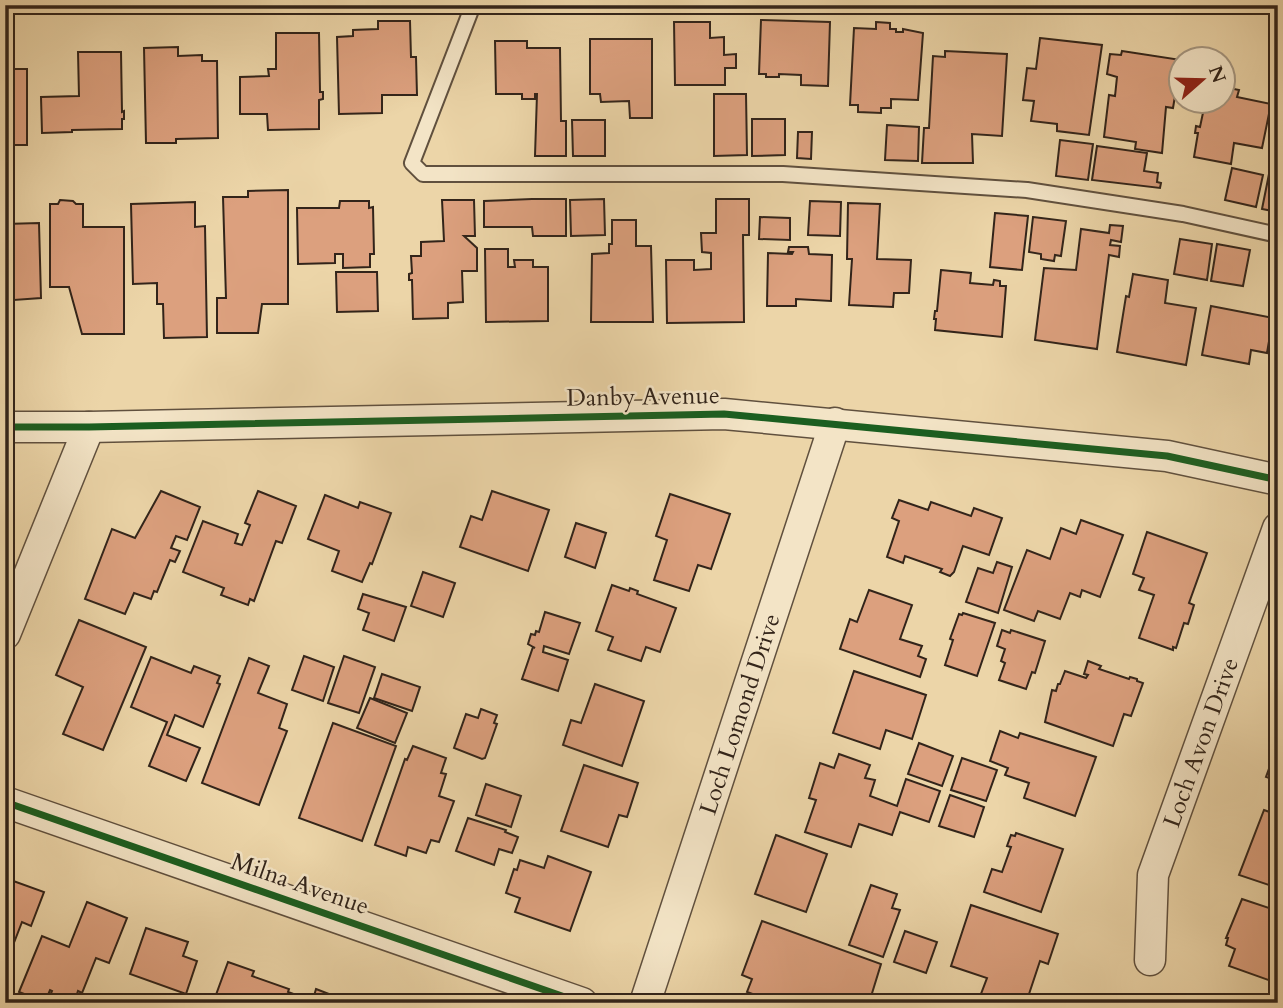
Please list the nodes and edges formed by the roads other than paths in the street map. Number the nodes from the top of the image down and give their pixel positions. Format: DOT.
graph roads {
  1 [pos="473,5"];
  2 [pos="1278,235"];
  3 [pos="835,423"];
  4 [pos="5,427"];
  5 [pos="89,427"];
  6 [pos="1278,480"];
  7 [pos="1278,528"];
  8 [pos="5,634"];
  9 [pos="5,802"];
  10 [pos="1150,960"];
  11 [pos="582,1003"];
  12 [pos="645,1003"];
  1 -- 2 [label="lane"];
  3 -- 5 [label="street, Danby Avenue"];
  3 -- 6 [label="street, Danby Avenue"];
  3 -- 12 [label="street, Loch Lomond Drive"];
  4 -- 5 [label="street, Danby Avenue"];
  5 -- 8 [label="street"];
  7 -- 10 [label="street, Loch Avon Drive"];
  9 -- 11 [label="street, Milna Avenue"];
}
